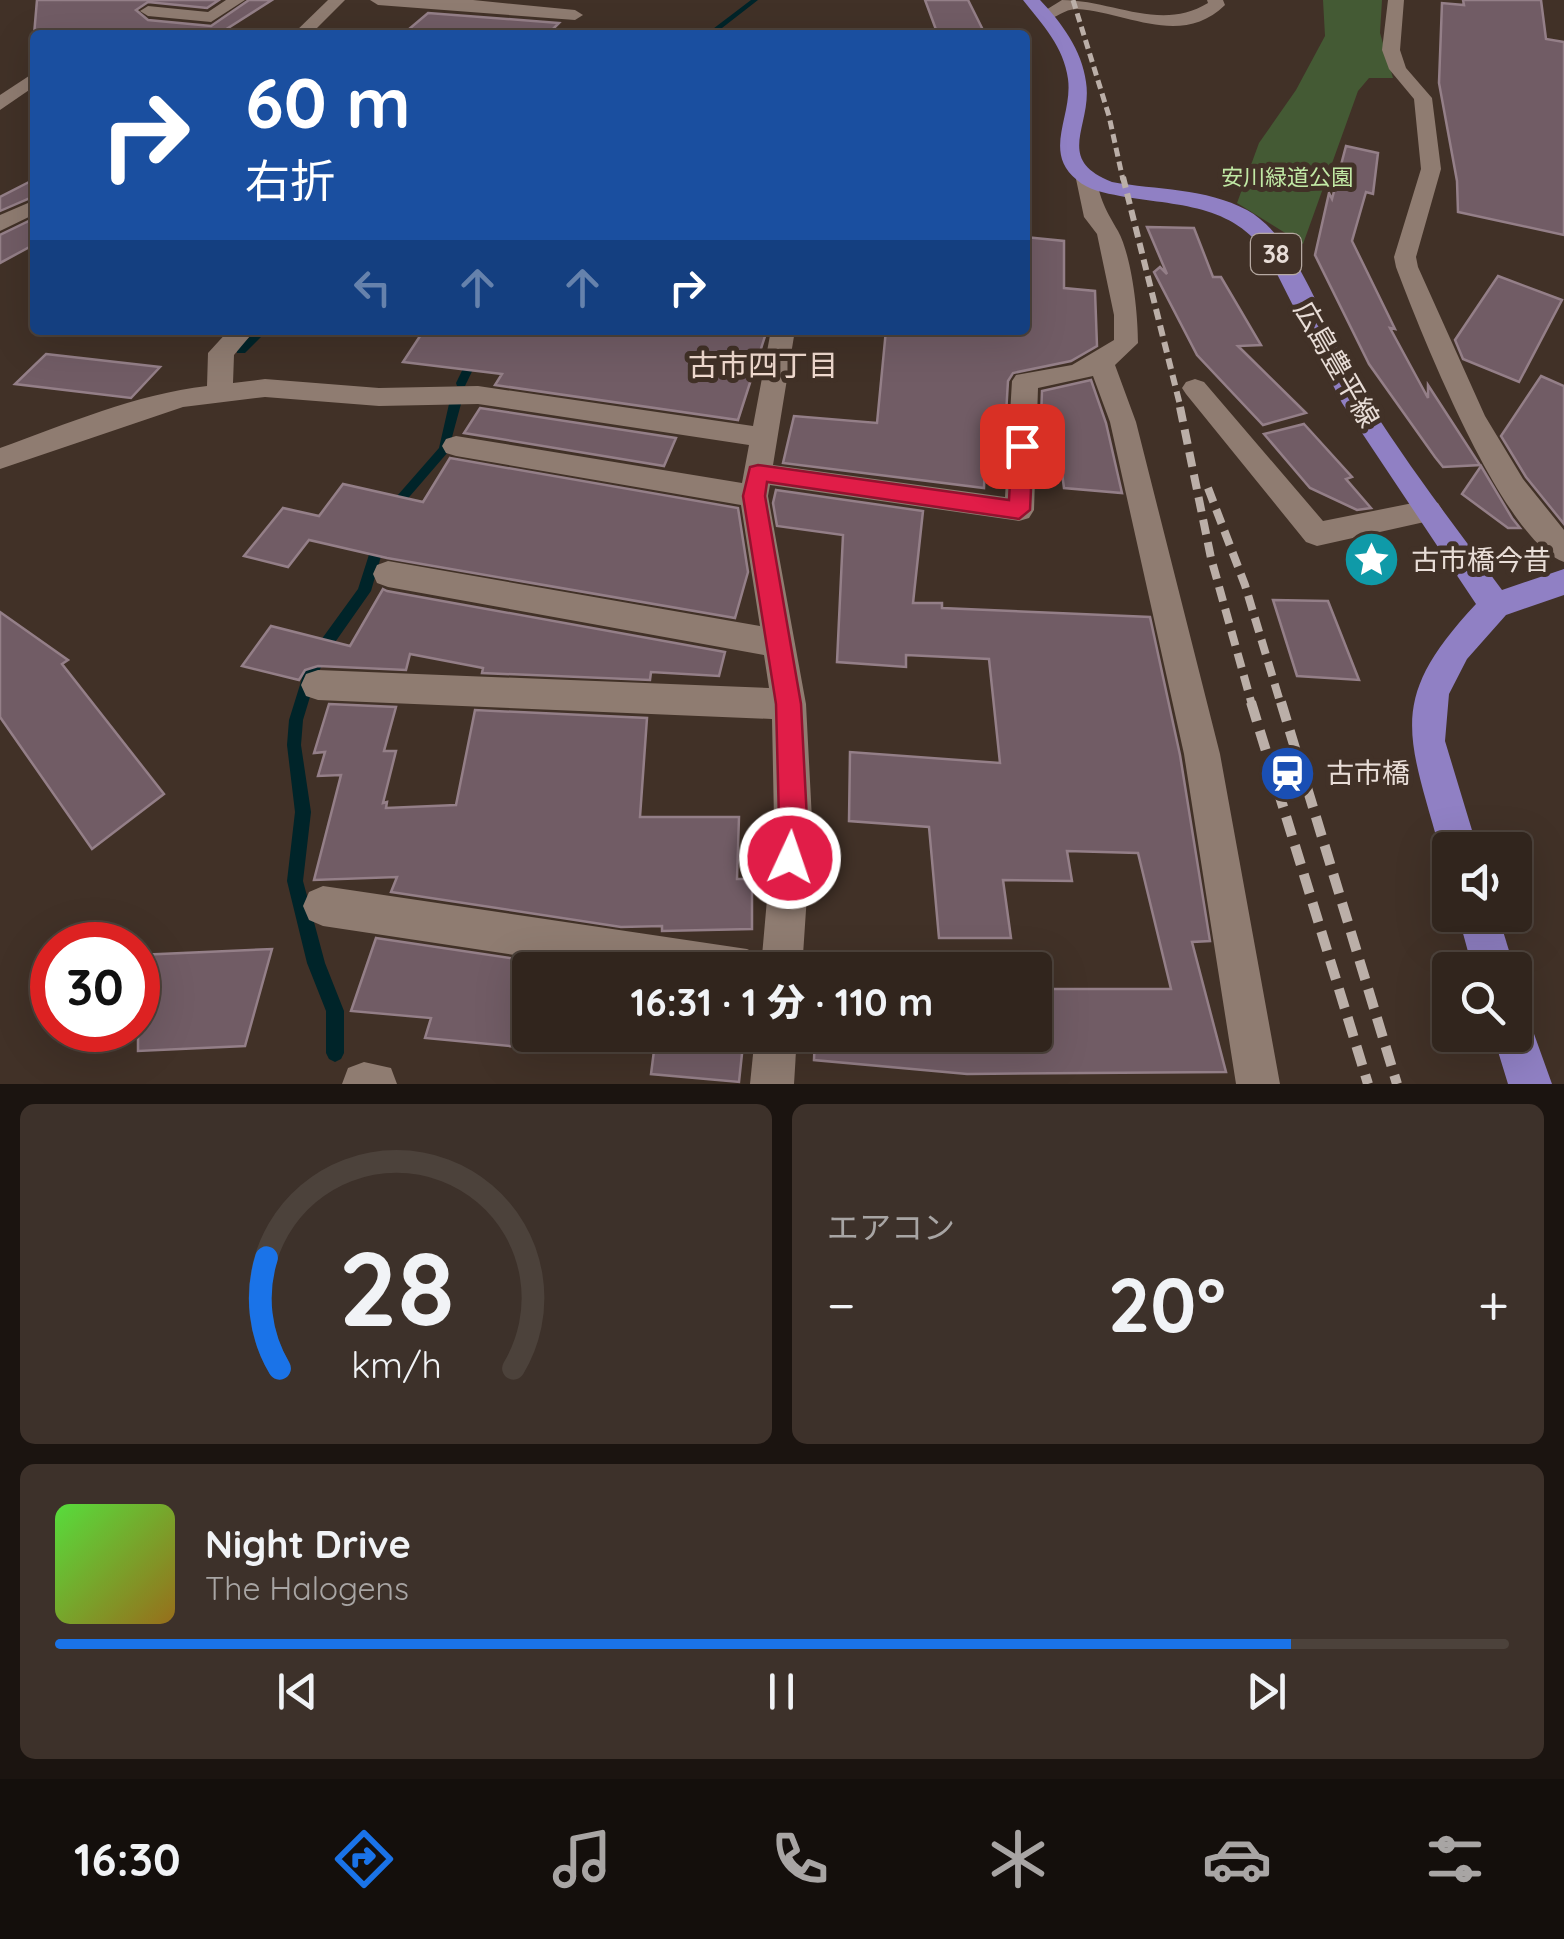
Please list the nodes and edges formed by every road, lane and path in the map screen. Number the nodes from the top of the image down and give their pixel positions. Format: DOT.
graph roads {
  1 [pos="237,0"];
  2 [pos="338,0"];
  3 [pos="378,0"];
  4 [pos="1215,0"];
  5 [pos="1396,0"];
  6 [pos="1039,8"];
  7 [pos="148,11"];
  8 [pos="575,16"];
  9 [pos="305,30"];
  10 [pos="30,81"];
  11 [pos="0,104"];
  12 [pos="1086,179"];
  13 [pos="30,209"];
  14 [pos="0,224"];
  15 [pos="238,335"];
  16 [pos="783,335"];
  17 [pos="1102,364"];
  18 [pos="1195,388"];
  19 [pos="220,390"];
  20 [pos="762,438"];
  21 [pos="456,446"];
  22 [pos="0,459"];
  23 [pos="756,485"];
  24 [pos="1428,510"];
  25 [pos="1564,550"];
  26 [pos="388,574"];
  27 [pos="1564,582"];
  28 [pos="1496,605"];
  29 [pos="778,643"];
  30 [pos="318,685"];
  31 [pos="788,704"];
  32 [pos="1454,832"];
  33 [pos="323,906"];
  34 [pos="627,952"];
  35 [pos="782,952"];
  36 [pos="775,1052"];
  37 [pos="1520,1052"];
  38 [pos="364,1084"];
  39 [pos="375,1084"];
  40 [pos="772,1084"];
  41 [pos="1258,1084"];
  42 [pos="1530,1084"];
  1 -- 7 [label="street"];
  2 -- 9 [label="street"];
  3 -- 8 [label="street"];
  4 -- 6 [label="street"];
  5 -- 25 [label="street"];
  6 -- 12 [label="main road"];
  10 -- 11 [label="street"];
  12 -- 17 [label="street"];
  12 -- 24 [label="main road, 広島豊平線 / 38"];
  13 -- 14 [label="street"];
  15 -- 19 [label="street"];
  16 -- 20 [label="street"];
  17 -- 23 [label="street"];
  17 -- 41 [label="street"];
  18 -- 24 [label="street"];
  19 -- 20 [label="street"];
  19 -- 22 [label="street"];
  20 -- 23 [label="street"];
  21 -- 23 [label="street"];
  23 -- 29 [label="street"];
  24 -- 28 [label="main road, 広島豊平線 / 38"];
  26 -- 29 [label="street"];
  27 -- 28 [label="main road"];
  28 -- 32 [label="main road"];
  29 -- 31 [label="street"];
  30 -- 31 [label="street"];
  31 -- 35 [label="street"];
  33 -- 34 [label="street"];
  36 -- 40 [label="street"];
  37 -- 42 [label="main road"];
  38 -- 39 [label="street"];
}
